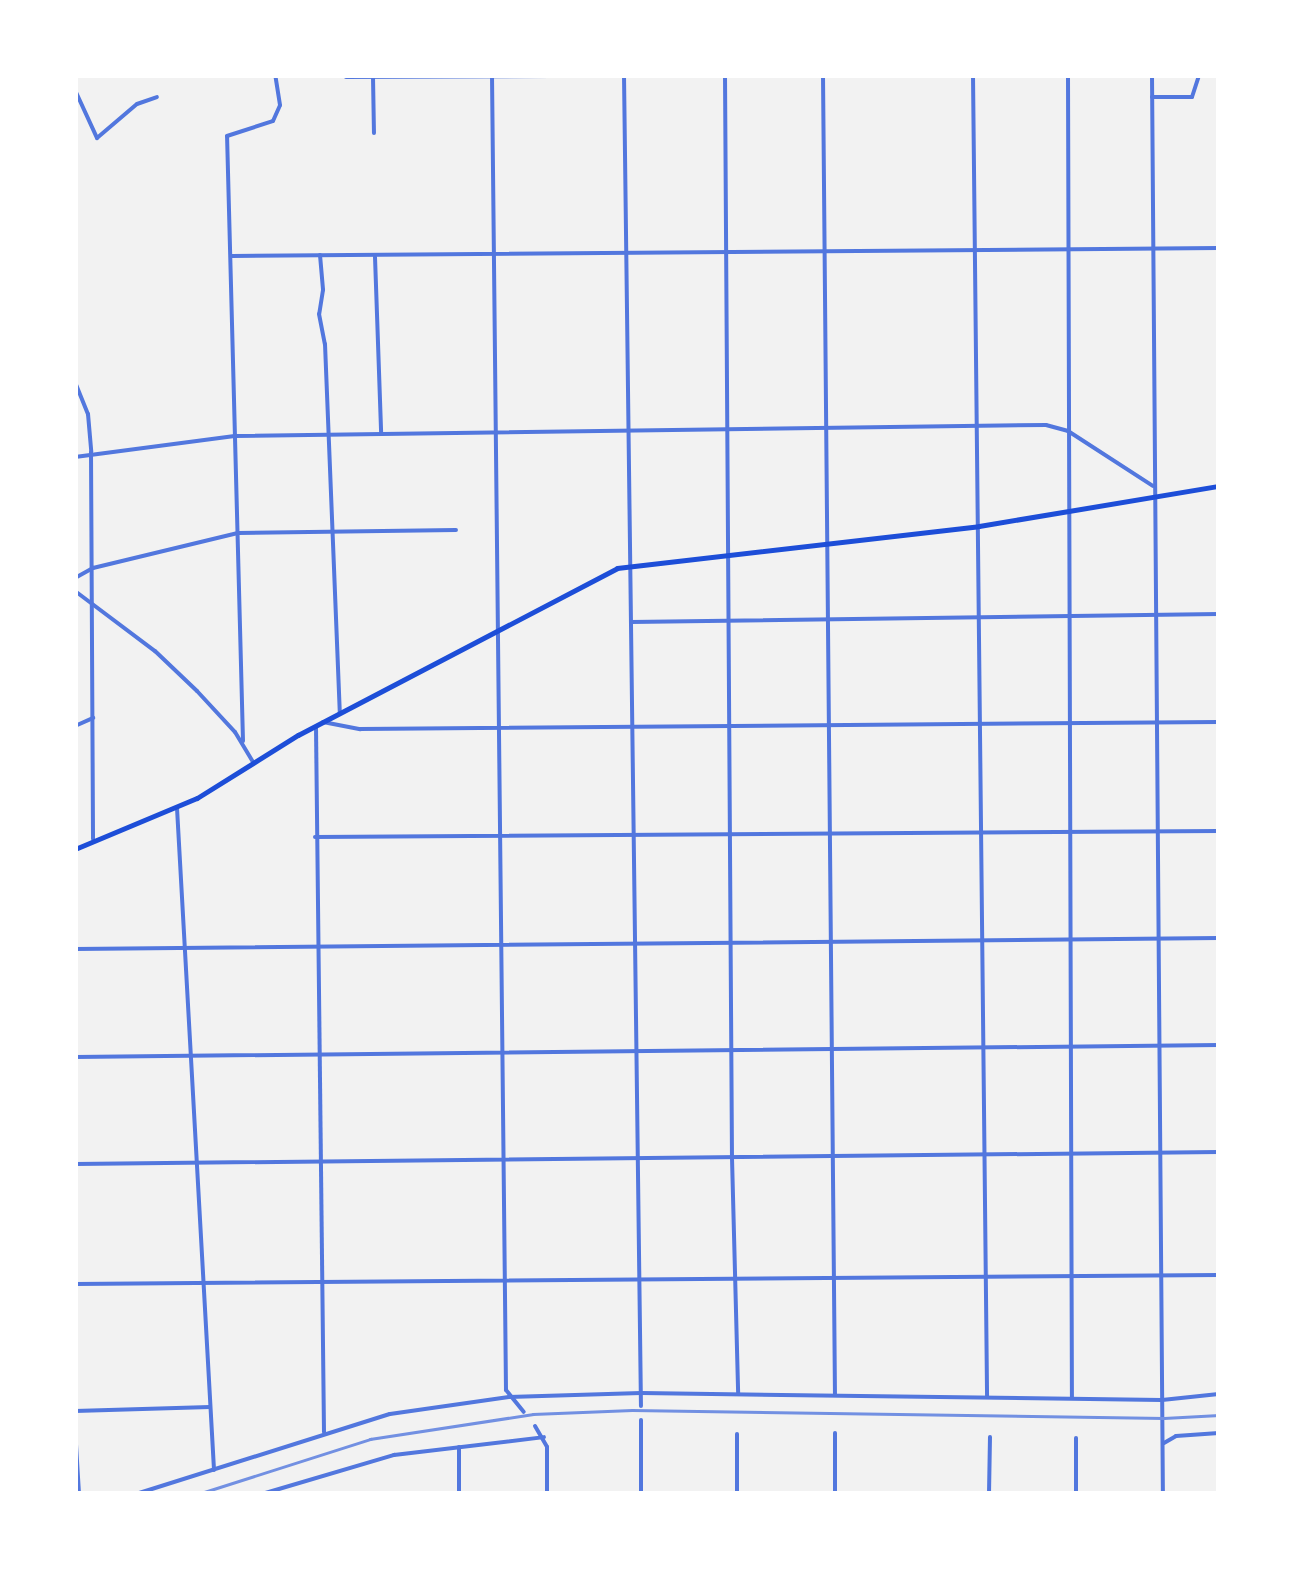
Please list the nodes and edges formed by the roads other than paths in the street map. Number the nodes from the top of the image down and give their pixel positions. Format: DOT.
graph roads {
  1 [pos="275,75"];
  2 [pos="492,75"];
  3 [pos="774,75"];
  4 [pos="824,75"];
  5 [pos="973,75"];
  6 [pos="1068,75"];
  7 [pos="1152,75"];
  8 [pos="1198,75"];
  9 [pos="624,76"];
  10 [pos="724,76"];
  11 [pos="346,77"];
  12 [pos="373,77"];
  13 [pos="75,90"];
  14 [pos="158,97"];
  15 [pos="1152,97"];
  16 [pos="374,133"];
  17 [pos="1154,248"];
  18 [pos="1219,248"];
  19 [pos="1068,250"];
  20 [pos="975,252"];
  21 [pos="824,253"];
  22 [pos="626,254"];
  23 [pos="726,254"];
  24 [pos="320,255"];
  25 [pos="375,255"];
  26 [pos="494,255"];
  27 [pos="232,256"];
  28 [pos="75,382"];
  29 [pos="978,426"];
  30 [pos="825,429"];
  31 [pos="496,431"];
  32 [pos="629,431"];
  33 [pos="728,431"];
  34 [pos="1068,431"];
  35 [pos="381,432"];
  36 [pos="326,434"];
  37 [pos="235,436"];
  38 [pos="91,452"];
  39 [pos="75,457"];
  40 [pos="1153,486"];
  41 [pos="1219,486"];
  42 [pos="1154,499"];
  43 [pos="1068,512"];
  44 [pos="979,526"];
  45 [pos="456,530"];
  46 [pos="330,532"];
  47 [pos="238,533"];
  48 [pos="826,542"];
  49 [pos="730,553"];
  50 [pos="630,565"];
  51 [pos="93,568"];
  52 [pos="75,578"];
  53 [pos="75,591"];
  54 [pos="93,602"];
  55 [pos="1219,614"];
  56 [pos="980,616"];
  57 [pos="1067,616"];
  58 [pos="1155,616"];
  59 [pos="730,619"];
  60 [pos="827,619"];
  61 [pos="631,622"];
  62 [pos="498,629"];
  63 [pos="340,714"];
  64 [pos="93,718"];
  65 [pos="324,722"];
  66 [pos="1219,722"];
  67 [pos="981,724"];
  68 [pos="1068,724"];
  69 [pos="1156,724"];
  70 [pos="828,725"];
  71 [pos="75,726"];
  72 [pos="316,726"];
  73 [pos="730,726"];
  74 [pos="632,727"];
  75 [pos="499,729"];
  76 [pos="243,742"];
  77 [pos="253,762"];
  78 [pos="178,808"];
  79 [pos="1157,831"];
  80 [pos="1219,831"];
  81 [pos="983,832"];
  82 [pos="1069,832"];
  83 [pos="730,834"];
  84 [pos="829,834"];
  85 [pos="634,835"];
  86 [pos="314,837"];
  87 [pos="500,837"];
  88 [pos="93,842"];
  89 [pos="75,849"];
  90 [pos="1219,938"];
  91 [pos="984,940"];
  92 [pos="1069,940"];
  93 [pos="1158,940"];
  94 [pos="731,942"];
  95 [pos="830,943"];
  96 [pos="316,944"];
  97 [pos="501,945"];
  98 [pos="636,945"];
  99 [pos="185,946"];
  100 [pos="75,949"];
  101 [pos="1219,1044"];
  102 [pos="1158,1045"];
  103 [pos="1071,1047"];
  104 [pos="985,1048"];
  105 [pos="732,1050"];
  106 [pos="832,1050"];
  107 [pos="637,1051"];
  108 [pos="502,1052"];
  109 [pos="318,1054"];
  110 [pos="75,1056"];
  111 [pos="192,1056"];
  112 [pos="1160,1152"];
  113 [pos="1219,1152"];
  114 [pos="1072,1153"];
  115 [pos="985,1155"];
  116 [pos="638,1157"];
  117 [pos="732,1158"];
  118 [pos="831,1158"];
  119 [pos="504,1160"];
  120 [pos="198,1162"];
  121 [pos="320,1162"];
  122 [pos="75,1164"];
  123 [pos="986,1274"];
  124 [pos="1073,1274"];
  125 [pos="832,1275"];
  126 [pos="1219,1275"];
  127 [pos="1161,1276"];
  128 [pos="734,1278"];
  129 [pos="640,1281"];
  130 [pos="505,1282"];
  131 [pos="75,1284"];
  132 [pos="204,1285"];
  133 [pos="322,1285"];
  134 [pos="641,1394"];
  135 [pos="738,1394"];
  136 [pos="1219,1394"];
  137 [pos="835,1395"];
  138 [pos="509,1396"];
  139 [pos="986,1397"];
  140 [pos="1072,1398"];
  141 [pos="1162,1400"];
  142 [pos="641,1406"];
  143 [pos="210,1407"];
  144 [pos="75,1411"];
  145 [pos="524,1412"];
  146 [pos="641,1420"];
  147 [pos="535,1426"];
  148 [pos="75,1428"];
  149 [pos="324,1432"];
  150 [pos="834,1433"];
  151 [pos="1219,1433"];
  152 [pos="737,1434"];
  153 [pos="544,1437"];
  154 [pos="990,1437"];
  155 [pos="1076,1438"];
  156 [pos="1164,1443"];
  157 [pos="459,1448"];
  158 [pos="214,1470"];
  159 [pos="296,1484"];
  160 [pos="78,1494"];
  161 [pos="136,1494"];
  162 [pos="262,1494"];
  163 [pos="296,1494"];
  164 [pos="459,1494"];
  165 [pos="546,1494"];
  166 [pos="641,1494"];
  167 [pos="738,1494"];
  168 [pos="836,1494"];
  169 [pos="989,1494"];
  170 [pos="1076,1494"];
  171 [pos="1164,1494"];
  1 -- 27 [label="street"];
  2 -- 9 [label="street"];
  2 -- 12 [label="street"];
  2 -- 26 [label="street"];
  3 -- 10 [label="street"];
  4 -- 21 [label="street"];
  5 -- 20 [label="street"];
  6 -- 19 [label="street"];
  7 -- 15 [label="street"];
  8 -- 15 [label="street"];
  9 -- 10 [label="street"];
  9 -- 22 [label="street"];
  10 -- 23 [label="street"];
  11 -- 12 [label="street"];
  12 -- 16 [label="street"];
  13 -- 14 [label="street"];
  15 -- 17 [label="street"];
  17 -- 18 [label="street"];
  17 -- 19 [label="street"];
  17 -- 40 [label="street"];
  19 -- 20 [label="street"];
  19 -- 34 [label="street"];
  20 -- 21 [label="street"];
  20 -- 29 [label="street"];
  21 -- 23 [label="street"];
  21 -- 30 [label="street"];
  22 -- 23 [label="street"];
  22 -- 26 [label="street"];
  22 -- 32 [label="street"];
  23 -- 33 [label="street"];
  24 -- 25 [label="street"];
  24 -- 27 [label="street"];
  24 -- 36 [label="street"];
  25 -- 26 [label="street"];
  25 -- 35 [label="street"];
  26 -- 31 [label="street"];
  27 -- 37 [label="street"];
  28 -- 38 [label="street"];
  29 -- 30 [label="street"];
  29 -- 34 [label="street"];
  29 -- 44 [label="street"];
  30 -- 33 [label="street"];
  30 -- 48 [label="street"];
  31 -- 32 [label="street"];
  31 -- 35 [label="street"];
  31 -- 62 [label="street"];
  32 -- 33 [label="street"];
  32 -- 50 [label="street"];
  33 -- 49 [label="street"];
  34 -- 40 [label="street"];
  34 -- 43 [label="street"];
  35 -- 36 [label="street"];
  36 -- 37 [label="street"];
  36 -- 46 [label="street"];
  37 -- 38 [label="street"];
  37 -- 47 [label="street"];
  38 -- 39 [label="street"];
  38 -- 51 [label="street"];
  40 -- 42 [label="street"];
  41 -- 42 [label="main road"];
  42 -- 43 [label="main road"];
  42 -- 58 [label="street"];
  43 -- 44 [label="main road"];
  43 -- 57 [label="street"];
  44 -- 48 [label="main road"];
  44 -- 56 [label="street"];
  45 -- 46 [label="street"];
  46 -- 47 [label="street"];
  46 -- 63 [label="street"];
  47 -- 51 [label="street"];
  47 -- 76 [label="street"];
  48 -- 49 [label="main road"];
  48 -- 60 [label="street"];
  49 -- 50 [label="main road"];
  49 -- 59 [label="street"];
  50 -- 61 [label="street"];
  50 -- 62 [label="main road"];
  51 -- 52 [label="street"];
  51 -- 54 [label="street"];
  53 -- 54 [label="street"];
  54 -- 64 [label="street"];
  54 -- 76 [label="street"];
  55 -- 58 [label="street"];
  56 -- 57 [label="street"];
  56 -- 60 [label="street"];
  56 -- 67 [label="street"];
  57 -- 58 [label="street"];
  57 -- 68 [label="street"];
  58 -- 69 [label="street"];
  59 -- 60 [label="street"];
  59 -- 61 [label="street"];
  59 -- 73 [label="street"];
  60 -- 70 [label="street"];
  61 -- 74 [label="street"];
  62 -- 63 [label="main road"];
  62 -- 75 [label="street"];
  63 -- 65 [label="main road"];
  64 -- 71 [label="street"];
  64 -- 88 [label="street"];
  65 -- 72 [label="main road"];
  65 -- 75 [label="street"];
  66 -- 69 [label="street"];
  67 -- 68 [label="street"];
  67 -- 70 [label="street"];
  67 -- 81 [label="street"];
  68 -- 69 [label="street"];
  68 -- 82 [label="street"];
  69 -- 79 [label="street"];
  70 -- 73 [label="street"];
  70 -- 84 [label="street"];
  72 -- 77 [label="main road"];
  72 -- 86 [label="street"];
  73 -- 74 [label="street"];
  73 -- 83 [label="street"];
  74 -- 75 [label="street"];
  74 -- 85 [label="street"];
  75 -- 87 [label="street"];
  76 -- 77 [label="street"];
  77 -- 78 [label="main road"];
  78 -- 88 [label="main road"];
  78 -- 99 [label="street"];
  79 -- 80 [label="street"];
  79 -- 82 [label="street"];
  79 -- 93 [label="street"];
  81 -- 82 [label="street"];
  81 -- 84 [label="street"];
  81 -- 91 [label="street"];
  82 -- 92 [label="street"];
  83 -- 84 [label="street"];
  83 -- 85 [label="street"];
  83 -- 94 [label="street"];
  84 -- 95 [label="street"];
  85 -- 87 [label="street"];
  85 -- 98 [label="street"];
  86 -- 87 [label="street"];
  86 -- 96 [label="street"];
  87 -- 97 [label="street"];
  88 -- 89 [label="main road"];
  90 -- 93 [label="street"];
  91 -- 92 [label="street"];
  91 -- 95 [label="street"];
  91 -- 104 [label="street"];
  92 -- 93 [label="street"];
  92 -- 103 [label="street"];
  93 -- 102 [label="street"];
  94 -- 95 [label="street"];
  94 -- 98 [label="street"];
  94 -- 105 [label="street"];
  95 -- 106 [label="street"];
  96 -- 97 [label="street"];
  96 -- 99 [label="street"];
  96 -- 109 [label="street"];
  97 -- 98 [label="street"];
  97 -- 108 [label="street"];
  98 -- 107 [label="street"];
  99 -- 100 [label="street"];
  99 -- 111 [label="street"];
  101 -- 102 [label="street"];
  102 -- 103 [label="street"];
  102 -- 112 [label="street"];
  103 -- 104 [label="street"];
  103 -- 114 [label="street"];
  104 -- 106 [label="street"];
  104 -- 115 [label="street"];
  105 -- 106 [label="street"];
  105 -- 107 [label="street"];
  105 -- 117 [label="street"];
  106 -- 118 [label="street"];
  107 -- 108 [label="street"];
  107 -- 116 [label="street"];
  108 -- 109 [label="street"];
  108 -- 119 [label="street"];
  109 -- 111 [label="street"];
  109 -- 121 [label="street"];
  110 -- 111 [label="street"];
  111 -- 120 [label="street"];
  112 -- 113 [label="street"];
  112 -- 114 [label="street"];
  112 -- 127 [label="street"];
  114 -- 115 [label="street"];
  114 -- 124 [label="street"];
  115 -- 118 [label="street"];
  115 -- 123 [label="street"];
  116 -- 117 [label="street"];
  116 -- 119 [label="street"];
  116 -- 129 [label="street"];
  117 -- 118 [label="street"];
  117 -- 128 [label="street"];
  118 -- 125 [label="street"];
  119 -- 121 [label="street"];
  119 -- 130 [label="street"];
  120 -- 121 [label="street"];
  120 -- 122 [label="street"];
  120 -- 132 [label="street"];
  121 -- 133 [label="street"];
  123 -- 124 [label="street"];
  123 -- 125 [label="street"];
  123 -- 139 [label="street"];
  124 -- 127 [label="street"];
  124 -- 140 [label="street"];
  125 -- 128 [label="street"];
  125 -- 137 [label="street"];
  126 -- 127 [label="street"];
  127 -- 141 [label="street"];
  128 -- 129 [label="street"];
  128 -- 135 [label="street"];
  129 -- 130 [label="street"];
  129 -- 134 [label="street"];
  130 -- 133 [label="street"];
  130 -- 138 [label="street"];
  131 -- 132 [label="street"];
  132 -- 133 [label="street"];
  132 -- 143 [label="street"];
  133 -- 149 [label="street"];
  134 -- 135 [label="street"];
  134 -- 138 [label="street"];
  134 -- 142 [label="street"];
  135 -- 137 [label="street"];
  136 -- 141 [label="street"];
  137 -- 139 [label="street"];
  138 -- 145 [label="street"];
  138 -- 149 [label="street"];
  139 -- 140 [label="street"];
  140 -- 141 [label="street"];
  141 -- 156 [label="street"];
  143 -- 144 [label="street"];
  143 -- 158 [label="street"];
  146 -- 166 [label="street"];
  147 -- 153 [label="street"];
  148 -- 160 [label="street"];
  149 -- 158 [label="street"];
  150 -- 168 [label="street"];
  151 -- 156 [label="street"];
  152 -- 167 [label="street"];
  153 -- 157 [label="street"];
  153 -- 165 [label="street"];
  154 -- 169 [label="street"];
  155 -- 170 [label="street"];
  156 -- 171 [label="street"];
  157 -- 159 [label="street"];
  157 -- 164 [label="street"];
  158 -- 161 [label="street"];
  159 -- 162 [label="street"];
  159 -- 163 [label="street"];
}
